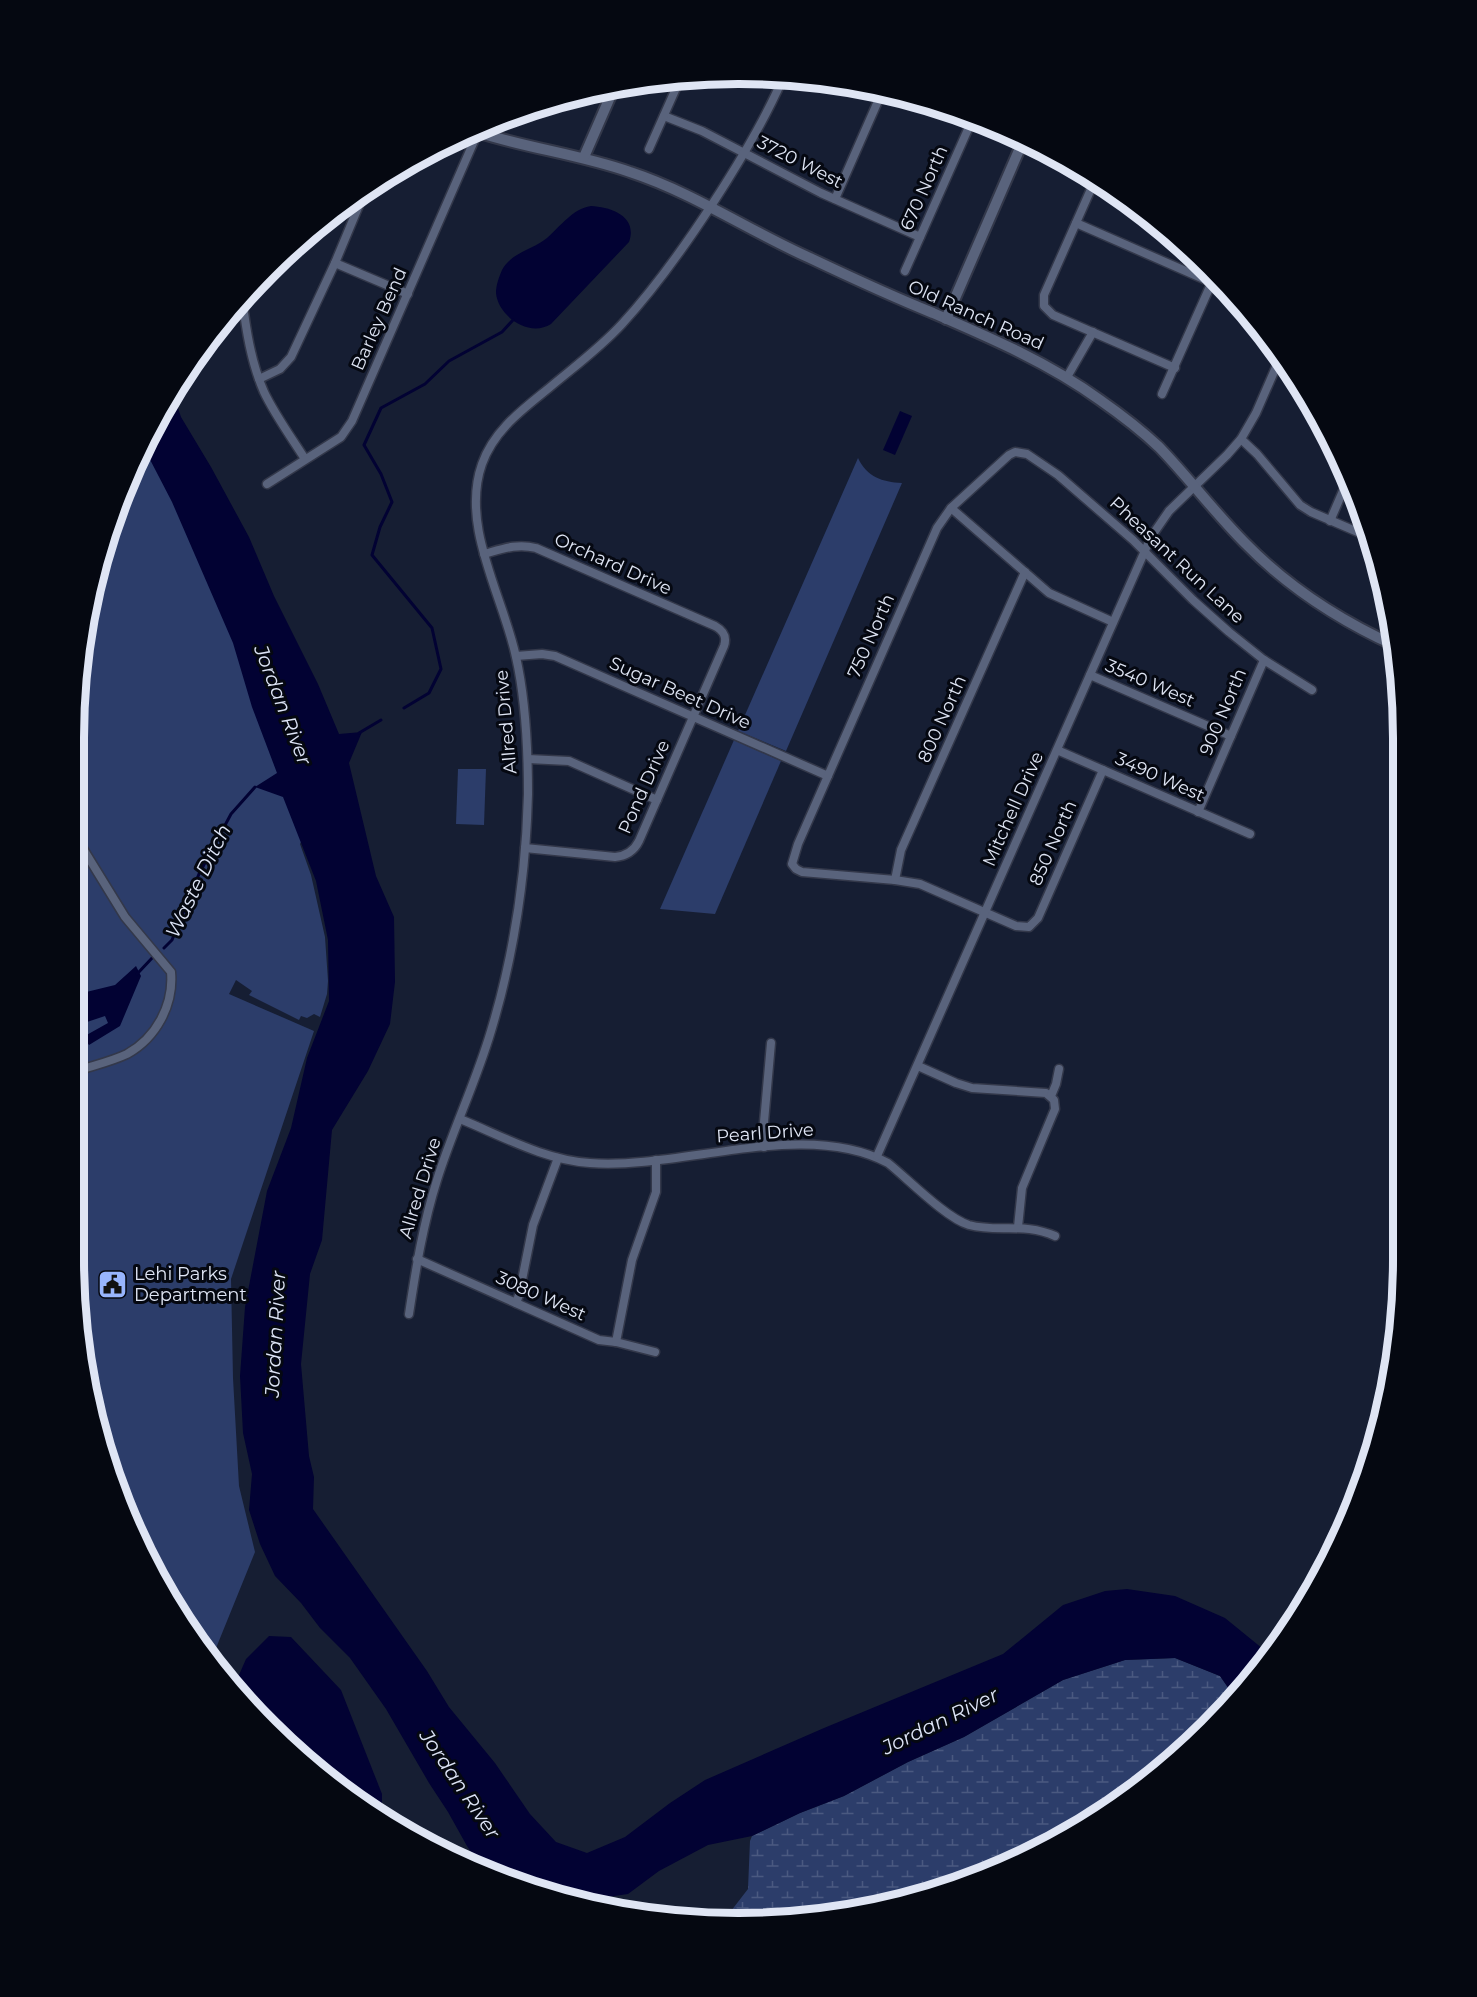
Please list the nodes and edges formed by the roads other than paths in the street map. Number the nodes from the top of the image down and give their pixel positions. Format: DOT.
graph roads {
  1 [pos="780,85"];
  2 [pos="677,87"];
  3 [pos="610,97"];
  4 [pos="879,100"];
  5 [pos="664,116"];
  6 [pos="969,127"];
  7 [pos="486,135"];
  8 [pos="472,141"];
  9 [pos="1020,148"];
  10 [pos="649,149"];
  11 [pos="745,153"];
  12 [pos="584,158"];
  13 [pos="1092,188"];
  14 [pos="835,199"];
  15 [pos="359,205"];
  16 [pos="711,206"];
  17 [pos="1076,223"];
  18 [pos="920,237"];
  19 [pos="335,263"];
  20 [pos="905,272"];
  21 [pos="1203,278"];
  22 [pos="1210,286"];
  23 [pos="408,294"];
  24 [pos="244,310"];
  25 [pos="946,319"];
  26 [pos="1093,332"];
  27 [pos="1277,366"];
  28 [pos="1175,368"];
  29 [pos="1066,378"];
  30 [pos="259,379"];
  31 [pos="1162,394"];
  32 [pos="1241,439"];
  33 [pos="1022,453"];
  34 [pos="305,459"];
  35 [pos="267,484"];
  36 [pos="1195,486"];
  37 [pos="1344,489"];
  38 [pos="951,508"];
  39 [pos="1330,520"];
  40 [pos="1360,533"];
  41 [pos="1144,550"];
  42 [pos="484,554"];
  43 [pos="1025,572"];
  44 [pos="1113,622"];
  45 [pos="724,634"];
  46 [pos="1385,640"];
  47 [pos="516,656"];
  48 [pos="1264,660"];
  49 [pos="1090,675"];
  50 [pos="1312,690"];
  51 [pos="693,717"];
  52 [pos="1231,736"];
  53 [pos="1057,750"];
  54 [pos="528,759"];
  55 [pos="1103,770"];
  56 [pos="828,776"];
  57 [pos="657,800"];
  58 [pos="1198,812"];
  59 [pos="1250,834"];
  60 [pos="525,848"];
  61 [pos="84,850"];
  62 [pos="895,880"];
  63 [pos="985,912"];
  64 [pos="771,1043"];
  65 [pos="918,1066"];
  66 [pos="84,1069"];
  67 [pos="1059,1069"];
  68 [pos="1051,1096"];
  69 [pos="460,1119"];
  70 [pos="764,1147"];
  71 [pos="877,1156"];
  72 [pos="558,1158"];
  73 [pos="656,1160"];
  74 [pos="1018,1227"];
  75 [pos="1055,1236"];
  76 [pos="417,1259"];
  77 [pos="516,1303"];
  78 [pos="409,1314"];
  79 [pos="616,1342"];
  80 [pos="655,1352"];
  1 -- 11 [label="street, Allred Drive"];
  2 -- 5 [label="street"];
  3 -- 12 [label="street"];
  4 -- 14 [label="street"];
  5 -- 10 [label="street"];
  5 -- 11 [label="street, 3720 West"];
  6 -- 18 [label="street, 670 North"];
  7 -- 12 [label="street, Old Ranch Road"];
  8 -- 23 [label="street, Barley Bend"];
  9 -- 25 [label="street"];
  11 -- 14 [label="street, 3720 West"];
  11 -- 16 [label="street, Allred Drive"];
  12 -- 16 [label="street, Old Ranch Road"];
  13 -- 17 [label="street"];
  14 -- 18 [label="street, 3720 West"];
  15 -- 19 [label="street"];
  16 -- 25 [label="street, Old Ranch Road"];
  16 -- 42 [label="street, Allred Drive"];
  17 -- 21 [label="street"];
  17 -- 26 [label="street"];
  18 -- 20 [label="street, 670 North"];
  19 -- 23 [label="street"];
  19 -- 30 [label="street"];
  22 -- 28 [label="street"];
  23 -- 34 [label="street, Barley Bend"];
  24 -- 30 [label="street"];
  25 -- 29 [label="street, Old Ranch Road"];
  26 -- 28 [label="street"];
  26 -- 29 [label="street"];
  27 -- 32 [label="street, Mitchell Drive"];
  28 -- 31 [label="street"];
  29 -- 36 [label="street, Old Ranch Road"];
  30 -- 34 [label="street"];
  32 -- 36 [label="street, Mitchell Drive"];
  32 -- 39 [label="street"];
  33 -- 38 [label="street, 750 North"];
  33 -- 41 [label="street, Pheasant Run Lane"];
  34 -- 35 [label="street, Barley Bend"];
  36 -- 41 [label="street, Mitchell Drive"];
  36 -- 46 [label="street, Old Ranch Road"];
  37 -- 39 [label="street"];
  38 -- 43 [label="street"];
  38 -- 56 [label="street, 750 North"];
  39 -- 40 [label="street"];
  41 -- 44 [label="street, Mitchell Drive"];
  41 -- 48 [label="street, Pheasant Run Lane"];
  42 -- 45 [label="street, Orchard Drive"];
  42 -- 47 [label="street, Allred Drive"];
  43 -- 44 [label="street"];
  43 -- 62 [label="street, 800 North"];
  44 -- 49 [label="street, Mitchell Drive"];
  45 -- 51 [label="street, Pond Drive"];
  47 -- 51 [label="street, Sugar Beet Drive"];
  47 -- 54 [label="street, Allred Drive"];
  48 -- 50 [label="street, Pheasant Run Lane"];
  48 -- 52 [label="street, 900 North"];
  49 -- 52 [label="street, 3540 West"];
  49 -- 53 [label="street, Mitchell Drive"];
  51 -- 56 [label="street, Sugar Beet Drive"];
  51 -- 57 [label="street, Pond Drive"];
  52 -- 58 [label="street, 900 North"];
  53 -- 55 [label="street, 3490 West"];
  53 -- 63 [label="street, Mitchell Drive"];
  54 -- 57 [label="street"];
  54 -- 60 [label="street, Allred Drive"];
  55 -- 58 [label="street, 3490 West"];
  55 -- 63 [label="street, 850 North"];
  56 -- 62 [label="street, 750 North"];
  57 -- 60 [label="street, Pond Drive"];
  58 -- 59 [label="street, 3490 West"];
  60 -- 69 [label="street, Allred Drive"];
  61 -- 66 [label="street"];
  62 -- 63 [label="street"];
  63 -- 65 [label="street, Mitchell Drive"];
  64 -- 70 [label="street"];
  65 -- 68 [label="street"];
  65 -- 71 [label="street, Mitchell Drive"];
  67 -- 68 [label="street"];
  68 -- 74 [label="street"];
  69 -- 72 [label="street, Pearl Drive"];
  69 -- 76 [label="street, Allred Drive"];
  70 -- 71 [label="street, Pearl Drive"];
  70 -- 73 [label="street, Pearl Drive"];
  71 -- 74 [label="street, Pearl Drive"];
  72 -- 73 [label="street, Pearl Drive"];
  72 -- 77 [label="street"];
  73 -- 79 [label="street"];
  74 -- 75 [label="street, Pearl Drive"];
  76 -- 77 [label="street, 3080 West"];
  76 -- 78 [label="street, Allred Drive"];
  77 -- 79 [label="street, 3080 West"];
  79 -- 80 [label="street, 3080 West"];
}
